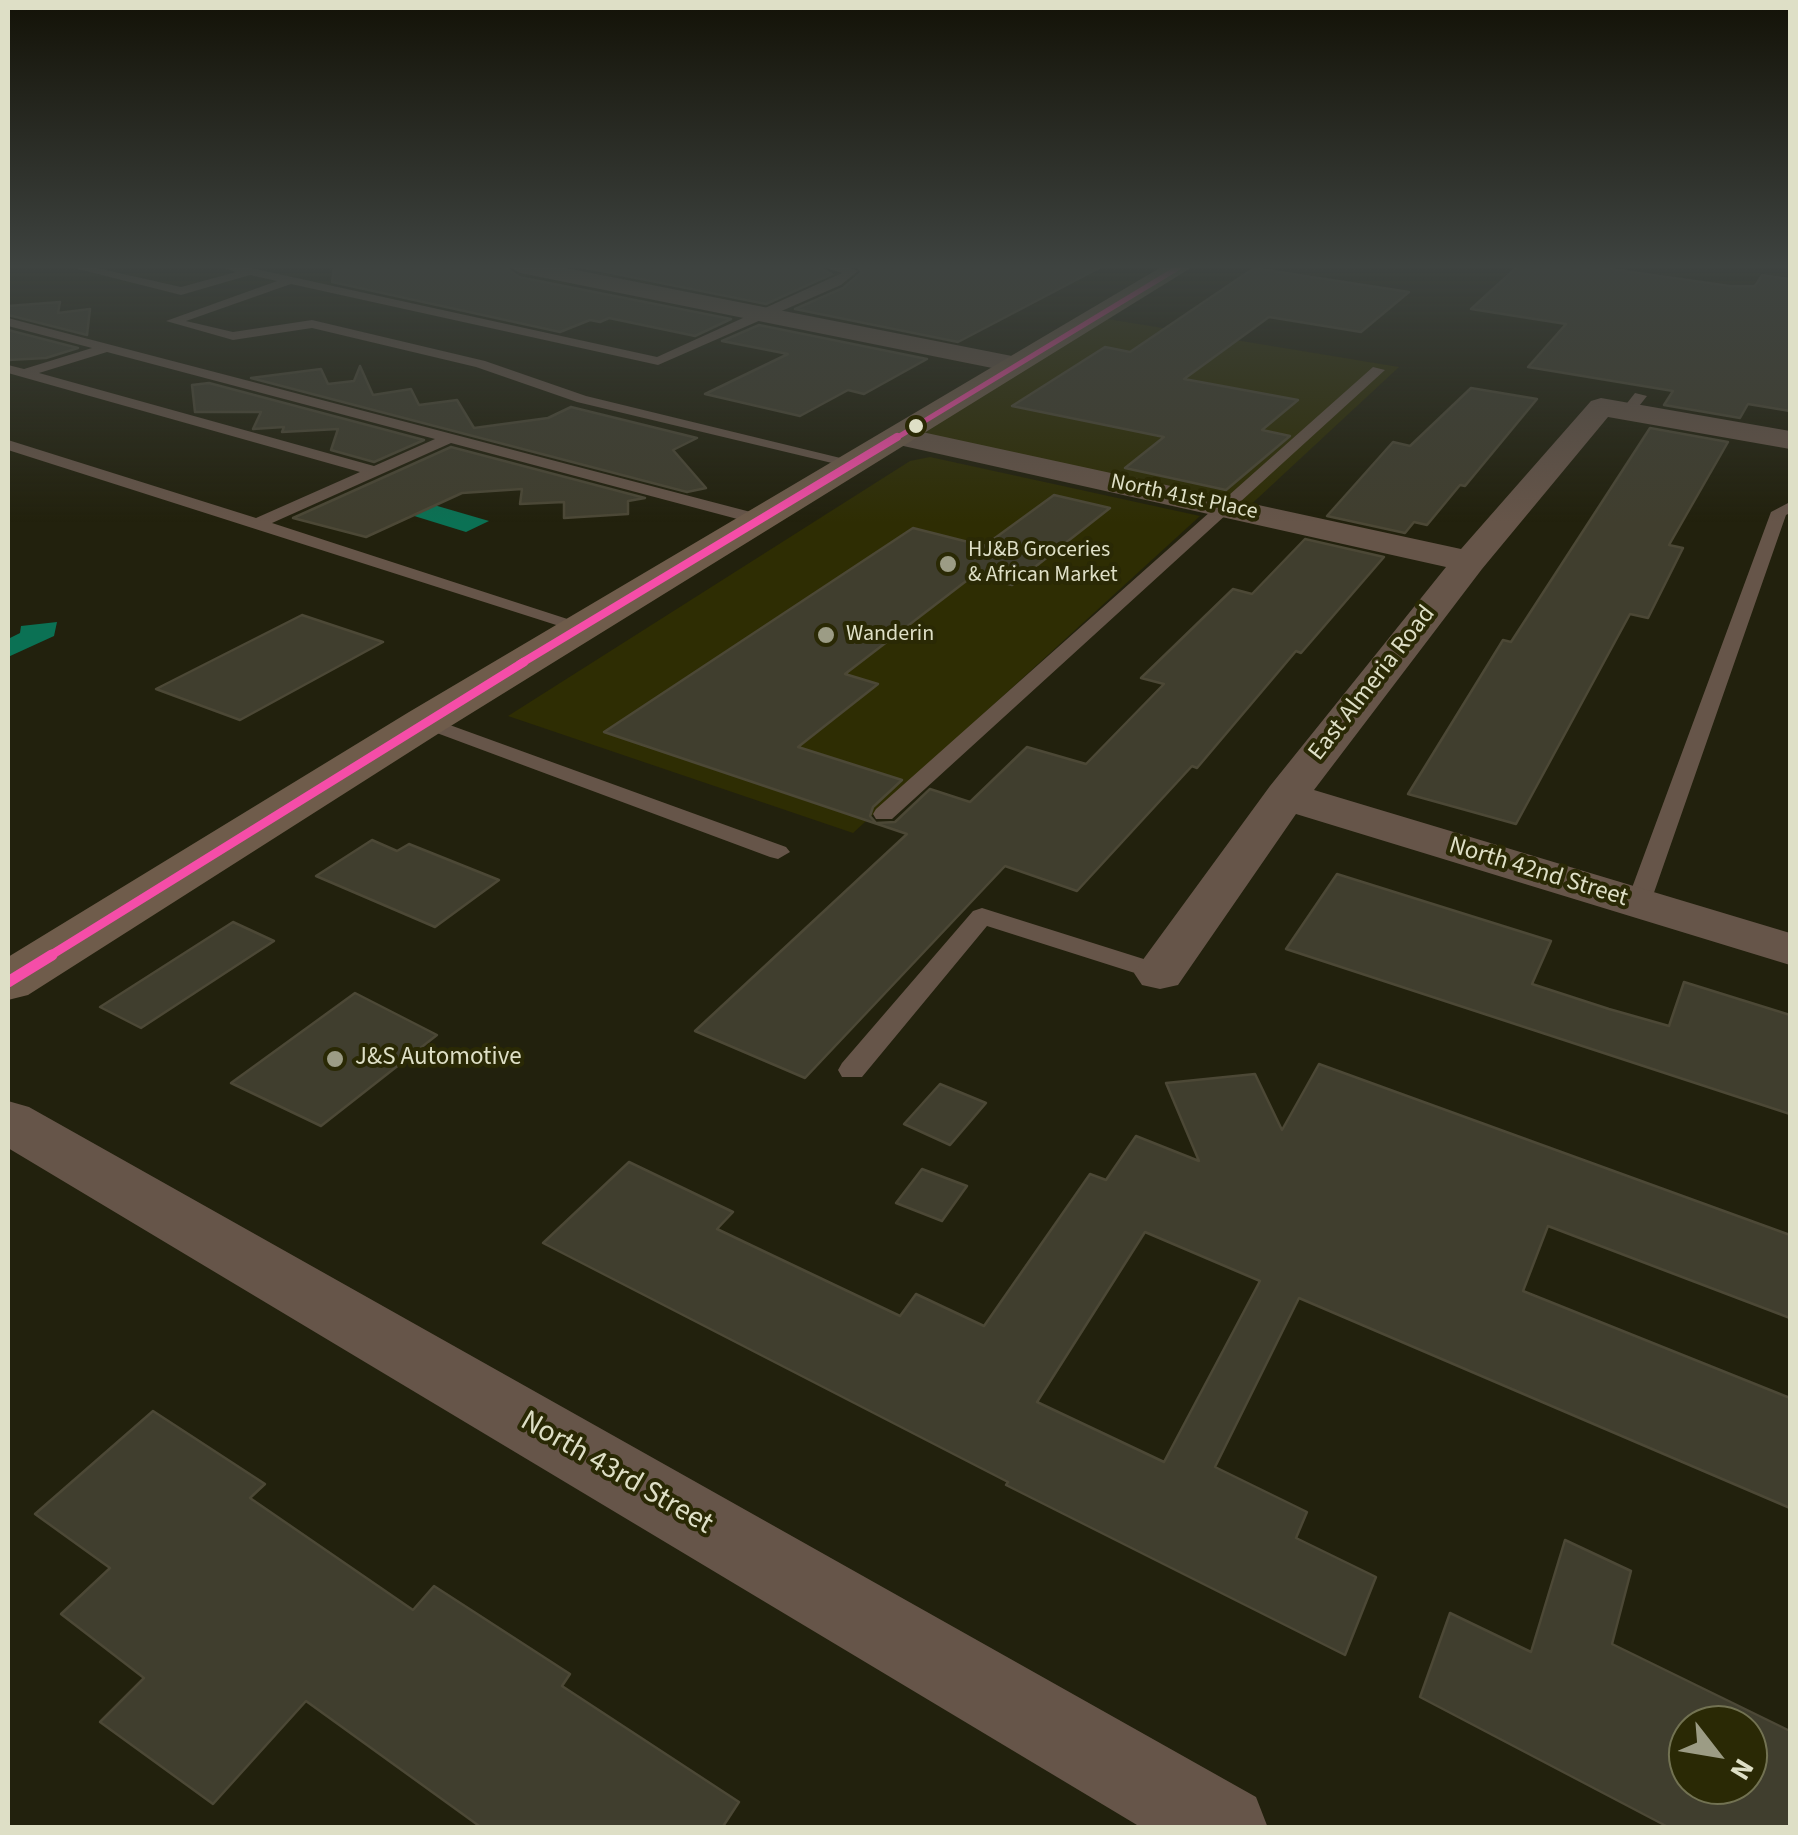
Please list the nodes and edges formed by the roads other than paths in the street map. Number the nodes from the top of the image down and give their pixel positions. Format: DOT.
graph roads {
  1 [pos="95,352"];
  2 [pos="121,352"];
  3 [pos="428,352"];
  4 [pos="615,352"];
  5 [pos="679,352"];
  6 [pos="955,352"];
  7 [pos="1038,352"];
  8 [pos="1018,364"];
  9 [pos="8,368"];
  10 [pos="1378,370"];
  11 [pos="24,373"];
  12 [pos="8,378"];
  13 [pos="899,436"];
  14 [pos="450,438"];
  15 [pos="1790,440"];
  16 [pos="8,445"];
  17 [pos="853,464"];
  18 [pos="378,472"];
  19 [pos="1224,506"];
  20 [pos="1790,507"];
  21 [pos="760,520"];
  22 [pos="256,524"];
  23 [pos="1470,560"];
  24 [pos="582,627"];
  25 [pos="425,722"];
  26 [pos="1286,796"];
  27 [pos="884,814"];
  28 [pos="778,852"];
  29 [pos="1638,904"];
  30 [pos="1790,949"];
  31 [pos="1160,972"];
  32 [pos="8,982"];
  33 [pos="852,1070"];
  34 [pos="8,1121"];
  35 [pos="1224,1828"];
  1 -- 11 [label="lane"];
  2 -- 14 [label="lane"];
  3 -- 17 [label="lane"];
  4 -- 5 [label="lane"];
  6 -- 8 [label="street"];
  7 -- 8 [label="main road"];
  8 -- 13 [label="main road"];
  9 -- 11 [label="lane"];
  10 -- 19 [label="lane"];
  11 -- 12 [label="lane"];
  11 -- 18 [label="lane"];
  13 -- 17 [label="main road"];
  13 -- 19 [label="street, North 41st Place"];
  14 -- 18 [label="lane"];
  14 -- 21 [label="lane"];
  15 -- 23 [label="street, East Almeria Road"];
  16 -- 22 [label="lane"];
  17 -- 21 [label="main road"];
  18 -- 22 [label="lane"];
  19 -- 23 [label="street, North 41st Place"];
  19 -- 27 [label="lane"];
  20 -- 29 [label="lane"];
  21 -- 24 [label="main road"];
  22 -- 24 [label="lane"];
  23 -- 26 [label="street, East Almeria Road"];
  24 -- 25 [label="main road"];
  25 -- 28 [label="lane"];
  25 -- 32 [label="main road"];
  26 -- 29 [label="street, North 42nd Street"];
  26 -- 31 [label="street, East Almeria Road"];
  29 -- 30 [label="street, North 42nd Street"];
  31 -- 33 [label="lane"];
  34 -- 35 [label="street, North 43rd Street"];
}
